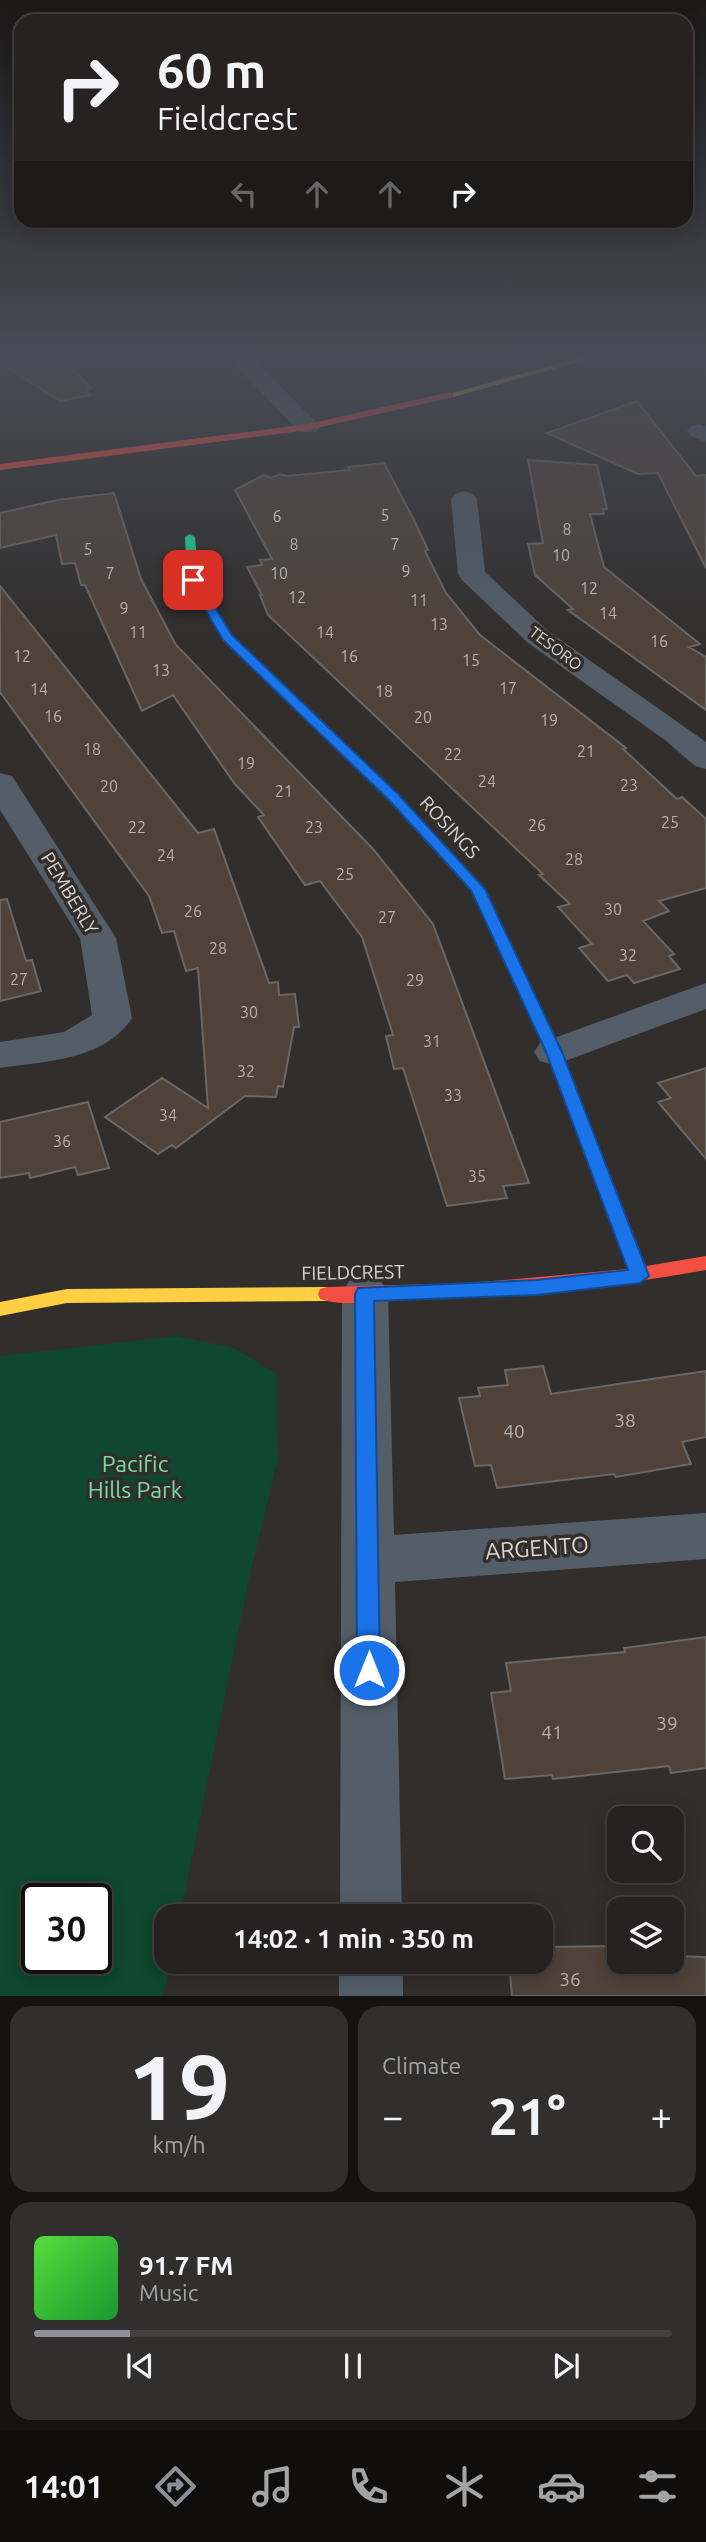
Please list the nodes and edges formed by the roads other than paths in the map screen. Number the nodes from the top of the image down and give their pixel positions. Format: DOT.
graph roads {
  1 [pos="112,452"];
  2 [pos="0,467"];
  3 [pos="464,499"];
  4 [pos="190,537"];
  5 [pos="706,759"];
  6 [pos="0,783"];
  7 [pos="706,995"];
  8 [pos="554,1052"];
  9 [pos="0,1055"];
  10 [pos="706,1263"];
  11 [pos="640,1276"];
  12 [pos="365,1294"];
  13 [pos="0,1309"];
  14 [pos="706,1536"];
  15 [pos="368,1560"];
  16 [pos="371,1904"];
  17 [pos="371,1974"];
  18 [pos="371,1996"];
  1 -- 2 [label="street"];
  3 -- 5 [label="street, TESORO"];
  4 -- 8 [label="street, ROSINGS"];
  6 -- 9 [label="street, PEMBERLY"];
  7 -- 8 [label="street"];
  8 -- 11 [label="street, ROSINGS"];
  10 -- 11 [label="street, FIELDCREST"];
  11 -- 12 [label="street, FIELDCREST"];
  12 -- 13 [label="street, FIELDCREST"];
  12 -- 15 [label="street"];
  14 -- 15 [label="street, ARGENTO"];
  15 -- 16 [label="street"];
  17 -- 18 [label="street"];
}
